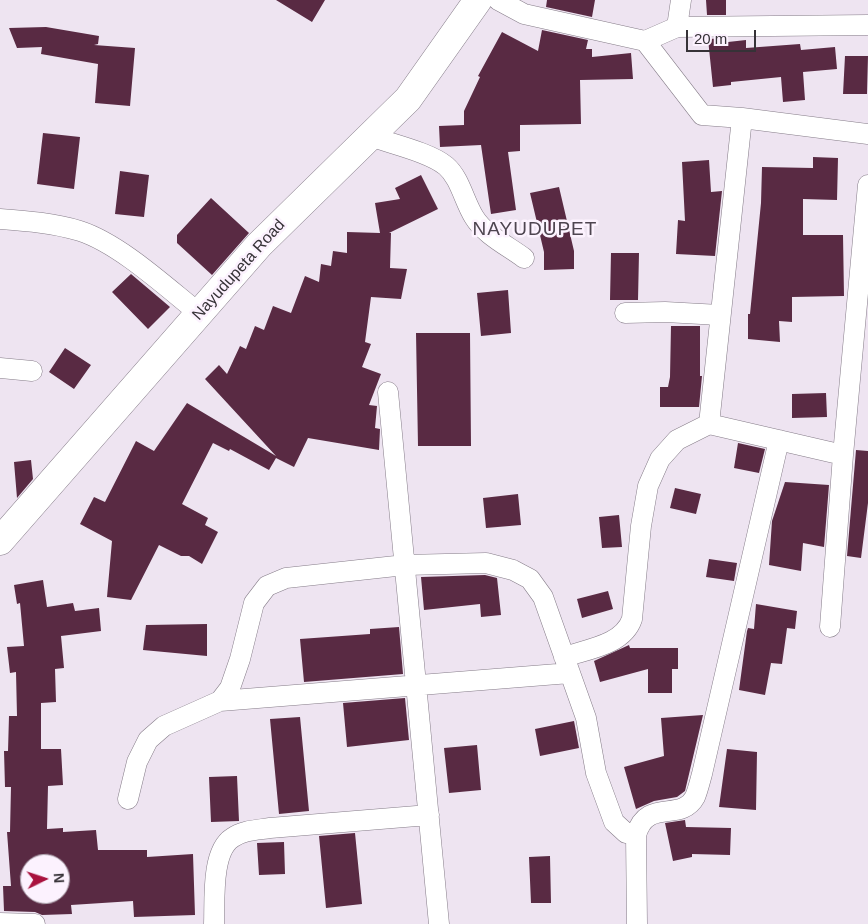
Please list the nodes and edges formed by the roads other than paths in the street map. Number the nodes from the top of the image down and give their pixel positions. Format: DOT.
graph roads {
  1 [pos="478,0"];
  2 [pos="498,0"];
  3 [pos="681,0"];
  4 [pos="868,25"];
  5 [pos="677,27"];
  6 [pos="645,41"];
  7 [pos="742,118"];
  8 [pos="868,134"];
  9 [pos="370,136"];
  10 [pos="868,185"];
  11 [pos="0,219"];
  12 [pos="524,258"];
  13 [pos="625,313"];
  14 [pos="200,314"];
  15 [pos="720,315"];
  16 [pos="0,368"];
  17 [pos="32,371"];
  18 [pos="388,392"];
  19 [pos="709,424"];
  20 [pos="779,440"];
  21 [pos="843,455"];
  22 [pos="6,527"];
  23 [pos="405,565"];
  24 [pos="830,627"];
  25 [pos="567,665"];
  26 [pos="416,686"];
  27 [pos="220,701"];
  28 [pos="128,799"];
  29 [pos="429,815"];
  30 [pos="636,835"];
  31 [pos="0,923"];
  32 [pos="35,924"];
  33 [pos="214,924"];
  34 [pos="440,924"];
  35 [pos="637,924"];
  1 -- 9 [label="street, Nayudupeta Road"];
  2 -- 6 [label="street"];
  3 -- 5 [label="street"];
  4 -- 5 [label="street"];
  5 -- 6 [label="street"];
  6 -- 7 [label="street"];
  7 -- 8 [label="street"];
  7 -- 15 [label="street"];
  9 -- 12 [label="street"];
  9 -- 14 [label="street, Nayudupeta Road"];
  10 -- 21 [label="street"];
  11 -- 14 [label="street"];
  13 -- 15 [label="street"];
  14 -- 22 [label="street, Nayudupeta Road"];
  15 -- 19 [label="street"];
  16 -- 17 [label="street"];
  18 -- 23 [label="street"];
  19 -- 20 [label="street"];
  19 -- 25 [label="street"];
  20 -- 21 [label="street"];
  20 -- 30 [label="street"];
  21 -- 24 [label="street"];
  23 -- 25 [label="street"];
  23 -- 26 [label="street"];
  23 -- 27 [label="street"];
  25 -- 26 [label="street"];
  25 -- 30 [label="street"];
  26 -- 27 [label="street"];
  26 -- 29 [label="street"];
  27 -- 28 [label="street"];
  29 -- 33 [label="street"];
  29 -- 34 [label="street"];
  30 -- 35 [label="street"];
  31 -- 32 [label="street"];
}
